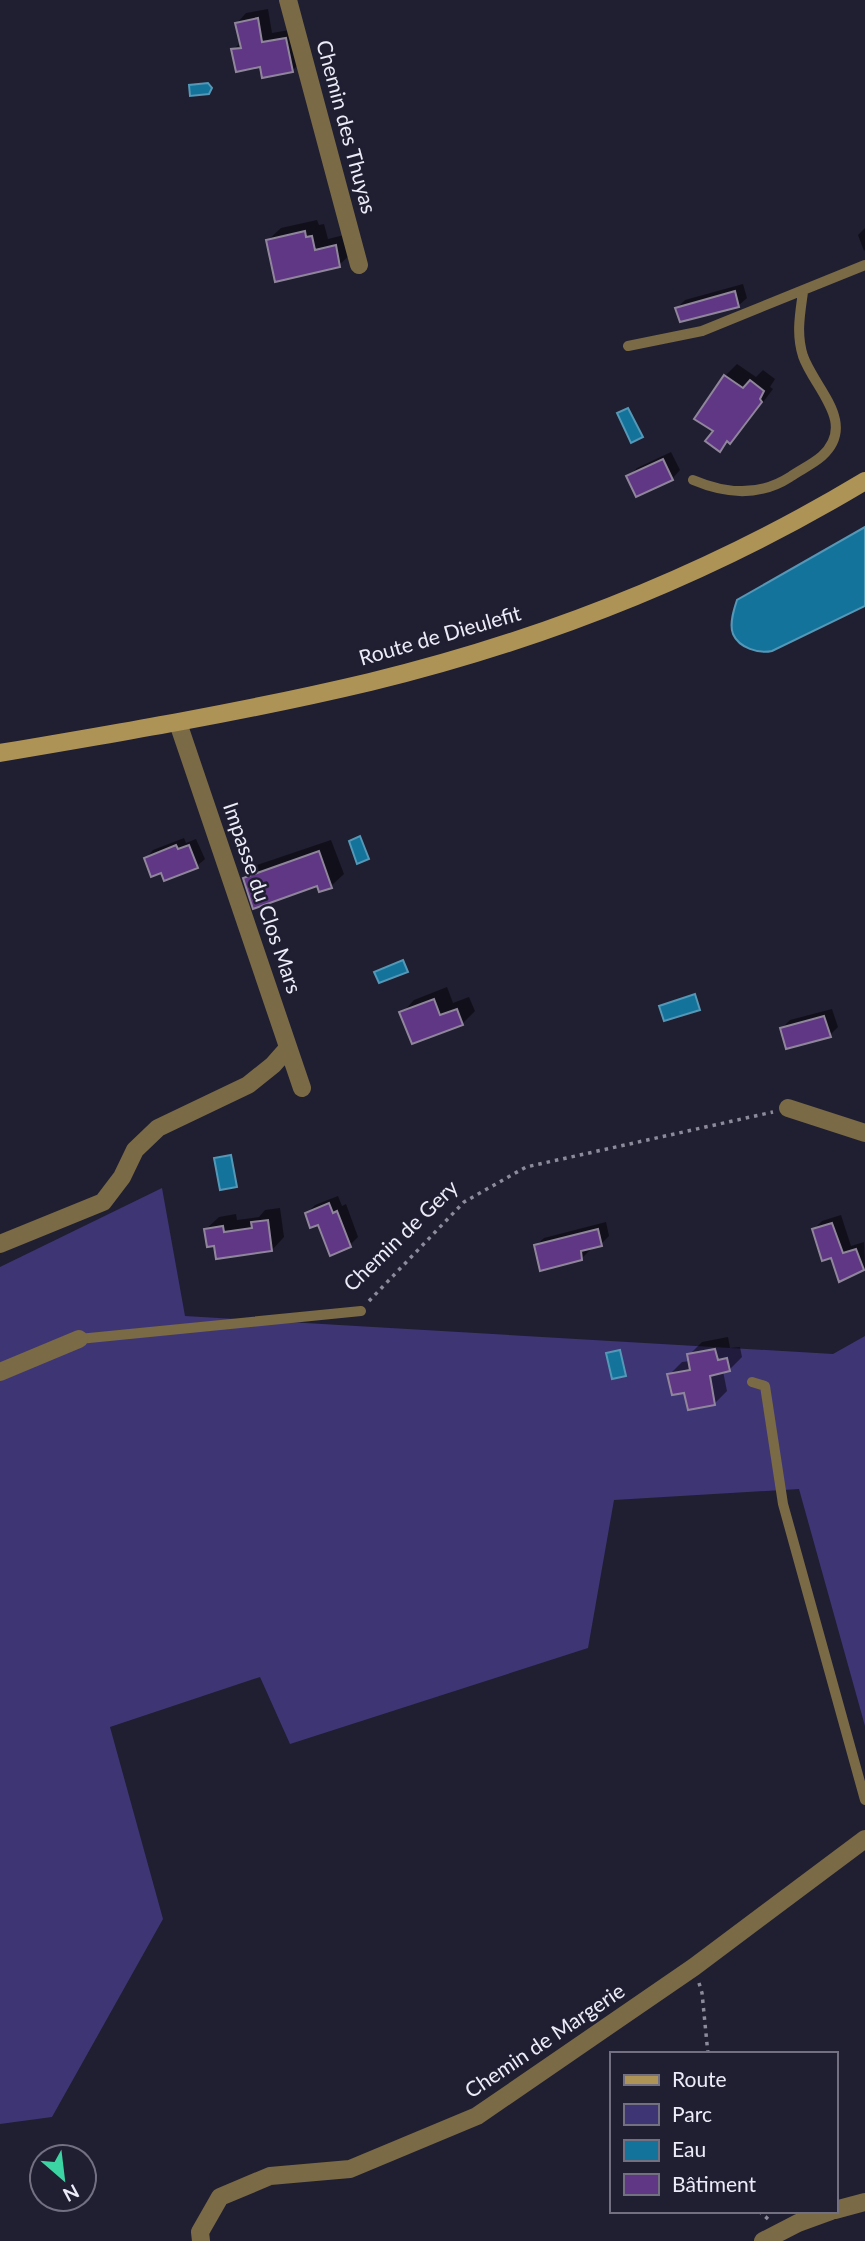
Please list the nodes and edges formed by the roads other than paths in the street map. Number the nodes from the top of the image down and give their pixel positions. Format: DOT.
graph roads {
  1 [pos="288,0"];
  2 [pos="359,265"];
  3 [pos="865,265"];
  4 [pos="803,292"];
  5 [pos="628,345"];
  6 [pos="693,480"];
  7 [pos="865,481"];
  8 [pos="178,723"];
  9 [pos="0,753"];
  10 [pos="288,1048"];
  11 [pos="302,1088"];
  12 [pos="788,1108"];
  13 [pos="865,1133"];
  14 [pos="0,1244"];
  15 [pos="360,1311"];
  16 [pos="79,1339"];
  17 [pos="0,1372"];
  18 [pos="752,1381"];
  19 [pos="865,1800"];
  20 [pos="865,1839"];
  21 [pos="865,2202"];
  22 [pos="837,2210"];
  23 [pos="827,2213"];
  24 [pos="201,2241"];
  25 [pos="763,2241"];
  1 -- 2 [label="street, Chemin des Thuyas"];
  3 -- 4 [label="lane"];
  4 -- 5 [label="lane"];
  4 -- 6 [label="lane"];
  7 -- 8 [label="main road, Route de Dieulefit"];
  8 -- 9 [label="main road, Route de Dieulefit"];
  8 -- 10 [label="street, Impasse du Clos Mars"];
  10 -- 11 [label="street, Impasse du Clos Mars"];
  10 -- 14 [label="street"];
  12 -- 13 [label="street"];
  15 -- 16 [label="lane, Chemin de Gery"];
  16 -- 17 [label="street, Chemin de Gery"];
  18 -- 19 [label="lane"];
  20 -- 24 [label="street, Chemin de Margerie"];
  21 -- 22 [label="street"];
  23 -- 25 [label="street"];
}
